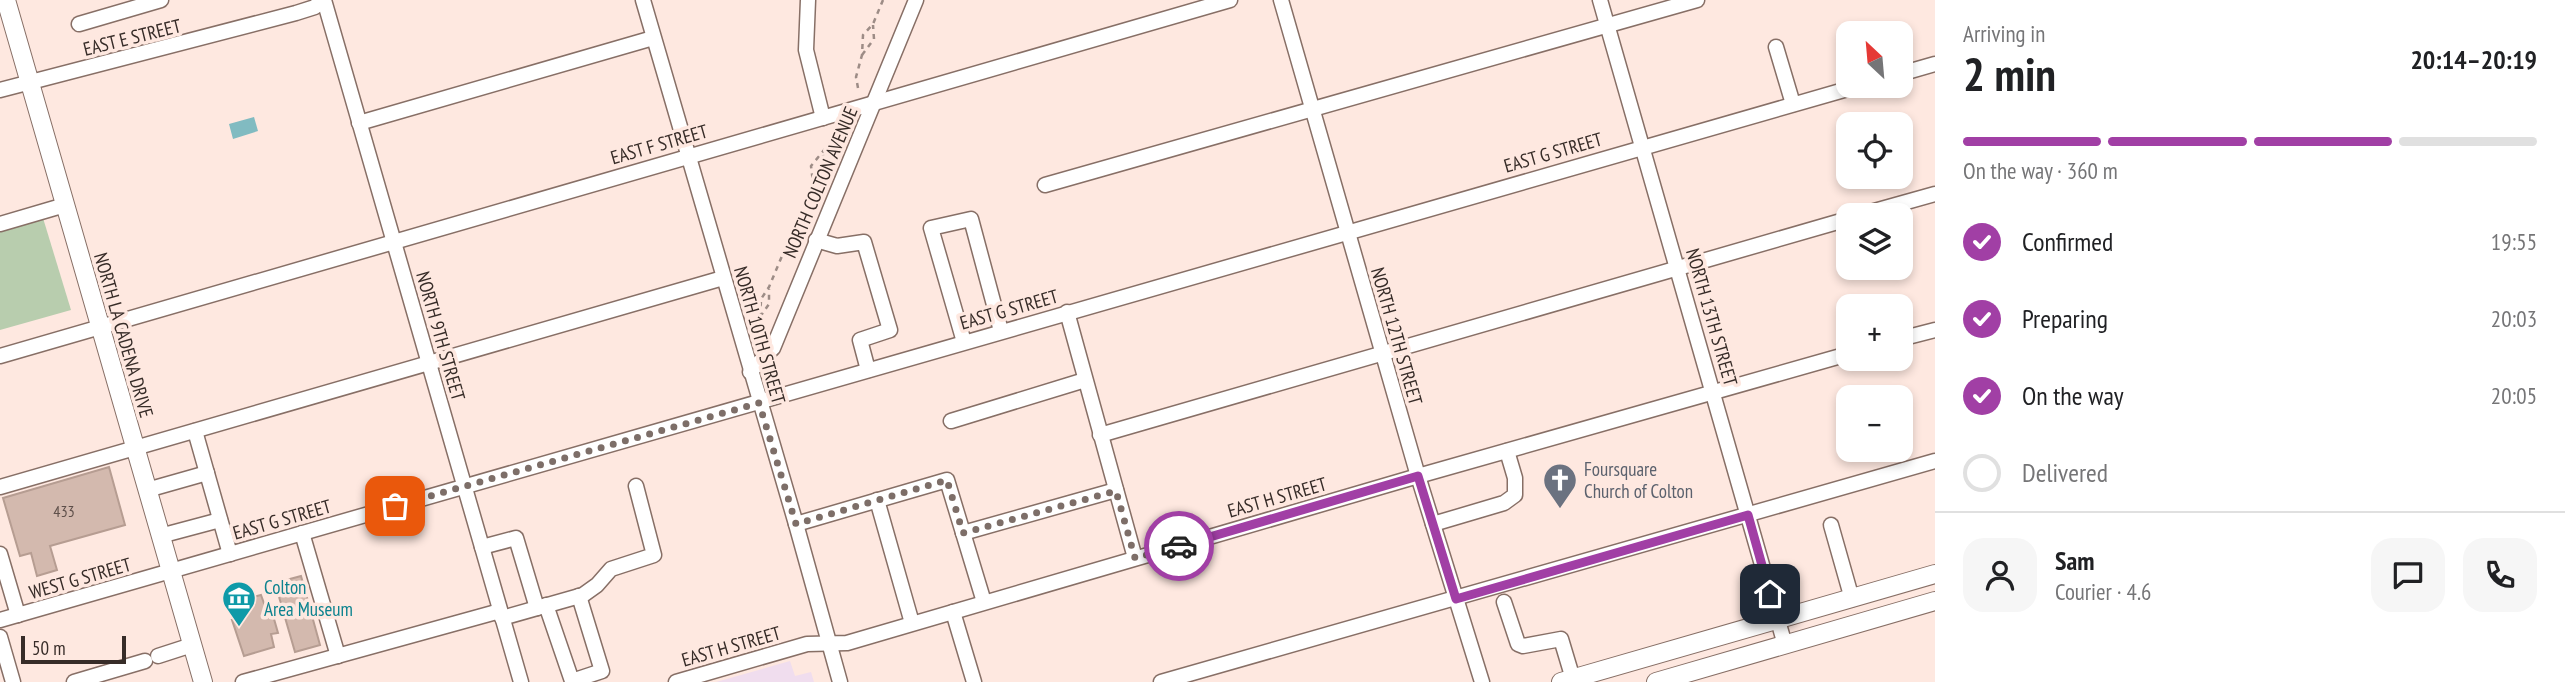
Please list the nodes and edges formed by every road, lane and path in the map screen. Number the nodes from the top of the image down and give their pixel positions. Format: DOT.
graph roads {
  1 [pos="161,0"];
  2 [pos="322,0"];
  3 [pos="643,0"];
  4 [pos="808,0"];
  5 [pos="883,0"];
  6 [pos="916,0"];
  7 [pos="1230,0"];
  8 [pos="1281,0"];
  9 [pos="1600,0"];
  10 [pos="1697,0"];
  11 [pos="4,4"];
  12 [pos="79,24"];
  13 [pos="873,24"];
  14 [pos="1608,27"];
  15 [pos="653,38"];
  16 [pos="1776,47"];
  17 [pos="862,55"];
  18 [pos="1935,64"];
  19 [pos="1913,70"];
  20 [pos="30,82"];
  21 [pos="858,88"];
  22 [pos="0,90"];
  23 [pos="1836,92"];
  24 [pos="874,103"];
  25 [pos="1793,104"];
  26 [pos="1312,110"];
  27 [pos="823,118"];
  28 [pos="359,123"];
  29 [pos="838,132"];
  30 [pos="1642,146"];
  31 [pos="823,154"];
  32 [pos="688,156"];
  33 [pos="813,182"];
  34 [pos="1045,185"];
  35 [pos="1935,194"];
  36 [pos="1903,203"];
  37 [pos="65,205"];
  38 [pos="1836,222"];
  39 [pos="0,224"];
  40 [pos="1347,231"];
  41 [pos="816,240"];
  42 [pos="394,243"];
  43 [pos="1677,267"];
  44 [pos="723,278"];
  45 [pos="769,287"];
  46 [pos="1067,312"];
  47 [pos="760,317"];
  48 [pos="100,326"];
  49 [pos="760,327"];
  50 [pos="1935,330"];
  51 [pos="1001,331"];
  52 [pos="1913,336"];
  53 [pos="964,342"];
  54 [pos="1383,355"];
  55 [pos="0,356"];
  56 [pos="1836,357"];
  57 [pos="428,362"];
  58 [pos="868,370"];
  59 [pos="750,372"];
  60 [pos="1085,380"];
  61 [pos="1714,393"];
  62 [pos="759,403"];
  63 [pos="951,421"];
  64 [pos="195,431"];
  65 [pos="1100,435"];
  66 [pos="135,449"];
  67 [pos="1507,451"];
  68 [pos="1935,461"];
  69 [pos="207,473"];
  70 [pos="1418,476"];
  71 [pos="464,486"];
  72 [pos="636,486"];
  73 [pos="0,487"];
  74 [pos="147,490"];
  75 [pos="1116,491"];
  76 [pos="877,500"];
  77 [pos="1748,515"];
  78 [pos="220,520"];
  79 [pos="796,524"];
  80 [pos="1433,524"];
  81 [pos="1831,525"];
  82 [pos="302,533"];
  83 [pos="963,533"];
  84 [pos="160,536"];
  85 [pos="482,547"];
  86 [pos="0,554"];
  87 [pos="230,554"];
  88 [pos="1135,558"];
  89 [pos="170,572"];
  90 [pos="1935,574"];
  91 [pos="579,596"];
  92 [pos="1456,599"];
  93 [pos="1852,599"];
  94 [pos="1935,601"];
  95 [pos="984,602"];
  96 [pos="1504,602"];
  97 [pos="541,606"];
  98 [pos="953,612"];
  99 [pos="501,614"];
  100 [pos="18,615"];
  101 [pos="0,620"];
  102 [pos="1777,620"];
  103 [pos="912,623"];
  104 [pos="0,637"];
  105 [pos="829,644"];
  106 [pos="192,645"];
  107 [pos="1785,645"];
  108 [pos="338,656"];
  109 [pos="590,679"];
  110 [pos="1567,680"];
  111 [pos="13,682"];
  112 [pos="74,682"];
  113 [pos="203,682"];
  114 [pos="243,682"];
  115 [pos="521,682"];
  116 [pos="676,682"];
  117 [pos="840,682"];
  118 [pos="974,682"];
  119 [pos="1161,682"];
  120 [pos="1482,682"];
  121 [pos="1656,682"];
  1 -- 12 [label="street"];
  2 -- 20 [label="street, EAST E STREET"];
  2 -- 28 [label="street, NORTH 9TH STREET"];
  3 -- 15 [label="street, NORTH 10TH STREET"];
  4 -- 27 [label="street"];
  5 -- 13 [label="path"];
  6 -- 24 [label="street, NORTH COLTON AVENUE"];
  7 -- 24 [label="street, EAST F STREET"];
  8 -- 26 [label="street, NORTH 12TH STREET"];
  9 -- 14 [label="street, NORTH 13TH STREET"];
  10 -- 14 [label="street"];
  11 -- 20 [label="main road, NORTH LA CADENA DRIVE"];
  13 -- 17 [label="path"];
  13 -- 17 [label="path"];
  14 -- 26 [label="street"];
  14 -- 30 [label="street, NORTH 13TH STREET"];
  15 -- 28 [label="street"];
  15 -- 32 [label="street, NORTH 10TH STREET"];
  16 -- 25 [label="street"];
  17 -- 21 [label="path"];
  18 -- 19 [label="street"];
  20 -- 22 [label="street, EAST E STREET"];
  20 -- 37 [label="main road, NORTH LA CADENA DRIVE"];
  23 -- 25 [label="street, EAST G STREET"];
  24 -- 27 [label="street, EAST F STREET"];
  24 -- 41 [label="street, NORTH COLTON AVENUE"];
  25 -- 30 [label="street, EAST G STREET"];
  26 -- 34 [label="street"];
  26 -- 40 [label="street, NORTH 12TH STREET"];
  27 -- 32 [label="street, EAST F STREET"];
  28 -- 42 [label="street, NORTH 9TH STREET"];
  29 -- 31 [label="path"];
  30 -- 40 [label="street, EAST G STREET"];
  30 -- 43 [label="street, NORTH 13TH STREET"];
  31 -- 33 [label="path"];
  31 -- 33 [label="path"];
  32 -- 42 [label="street, EAST F STREET"];
  32 -- 44 [label="street, NORTH 10TH STREET"];
  33 -- 45 [label="path"];
  35 -- 36 [label="street"];
  37 -- 39 [label="street"];
  37 -- 48 [label="main road, NORTH LA CADENA DRIVE"];
  38 -- 43 [label="street"];
  40 -- 46 [label="street, EAST G STREET"];
  40 -- 54 [label="street, NORTH 12TH STREET"];
  41 -- 58 [label="street"];
  41 -- 59 [label="street, NORTH COLTON AVENUE"];
  42 -- 48 [label="street, EAST F STREET"];
  42 -- 57 [label="street, NORTH 9TH STREET"];
  43 -- 54 [label="street"];
  43 -- 61 [label="street, NORTH 13TH STREET"];
  44 -- 57 [label="street"];
  44 -- 59 [label="street, NORTH 10TH STREET"];
  45 -- 47 [label="path"];
  45 -- 47 [label="path"];
  46 -- 51 [label="street, EAST G STREET"];
  46 -- 60 [label="street"];
  47 -- 49 [label="path"];
  48 -- 55 [label="street, EAST F STREET"];
  48 -- 66 [label="main road, NORTH LA CADENA DRIVE"];
  50 -- 52 [label="street"];
  51 -- 53 [label="street, EAST G STREET"];
  51 -- 53 [label="street"];
  53 -- 58 [label="street, EAST G STREET"];
  54 -- 65 [label="street"];
  54 -- 70 [label="street, NORTH 12TH STREET"];
  56 -- 61 [label="street, EAST H STREET"];
  57 -- 64 [label="street"];
  57 -- 71 [label="street, NORTH 9TH STREET"];
  58 -- 62 [label="street, EAST G STREET"];
  59 -- 62 [label="street, NORTH 10TH STREET"];
  60 -- 63 [label="street"];
  60 -- 65 [label="street"];
  61 -- 67 [label="street, EAST H STREET"];
  61 -- 77 [label="street, NORTH 13TH STREET"];
  62 -- 71 [label="street, EAST G STREET"];
  62 -- 79 [label="street, NORTH 10TH STREET"];
  64 -- 66 [label="street"];
  64 -- 69 [label="street"];
  65 -- 75 [label="street"];
  66 -- 73 [label="street"];
  66 -- 74 [label="main road, NORTH LA CADENA DRIVE"];
  67 -- 70 [label="street, EAST H STREET"];
  67 -- 80 [label="street"];
  68 -- 77 [label="street"];
  69 -- 74 [label="street"];
  69 -- 78 [label="street"];
  70 -- 80 [label="street, NORTH 12TH STREET"];
  70 -- 88 [label="street, EAST H STREET"];
  71 -- 82 [label="street, EAST G STREET"];
  71 -- 85 [label="street, NORTH 9TH STREET"];
  72 -- 91 [label="street"];
  74 -- 84 [label="main road, NORTH LA CADENA DRIVE"];
  75 -- 83 [label="street"];
  75 -- 88 [label="street"];
  76 -- 79 [label="street"];
  76 -- 83 [label="street"];
  76 -- 103 [label="street"];
  77 -- 92 [label="street"];
  77 -- 102 [label="street, NORTH 13TH STREET"];
  78 -- 84 [label="street"];
  78 -- 87 [label="street"];
  79 -- 105 [label="street, NORTH 10TH STREET"];
  80 -- 92 [label="street, NORTH 12TH STREET"];
  81 -- 93 [label="street"];
  82 -- 87 [label="street, EAST G STREET"];
  82 -- 108 [label="street"];
  83 -- 95 [label="street"];
  84 -- 89 [label="main road, NORTH LA CADENA DRIVE"];
  85 -- 97 [label="street"];
  85 -- 99 [label="street, NORTH 9TH STREET"];
  86 -- 100 [label="street"];
  87 -- 89 [label="street, EAST G STREET"];
  88 -- 95 [label="street, EAST H STREET"];
  89 -- 100 [label="street, WEST G STREET"];
  89 -- 106 [label="main road, NORTH LA CADENA DRIVE"];
  90 -- 93 [label="main road"];
  91 -- 97 [label="street"];
  91 -- 109 [label="street"];
  92 -- 119 [label="street"];
  92 -- 120 [label="street, NORTH 12TH STREET"];
  93 -- 102 [label="main road"];
  94 -- 107 [label="main road"];
  95 -- 98 [label="street, EAST H STREET"];
  96 -- 110 [label="street"];
  97 -- 99 [label="street"];
  97 -- 109 [label="street"];
  98 -- 103 [label="street, EAST H STREET"];
  98 -- 118 [label="street"];
  99 -- 108 [label="street"];
  99 -- 115 [label="street, NORTH 9TH STREET"];
  100 -- 101 [label="street, WEST G STREET"];
  102 -- 107 [label="street, NORTH 13TH STREET"];
  102 -- 110 [label="main road"];
  103 -- 105 [label="street, EAST H STREET"];
  104 -- 111 [label="street"];
  105 -- 116 [label="street, EAST H STREET"];
  105 -- 117 [label="street, NORTH 10TH STREET"];
  106 -- 112 [label="street"];
  106 -- 113 [label="main road, NORTH LA CADENA DRIVE"];
  107 -- 121 [label="main road"];
  108 -- 114 [label="street"];
}
